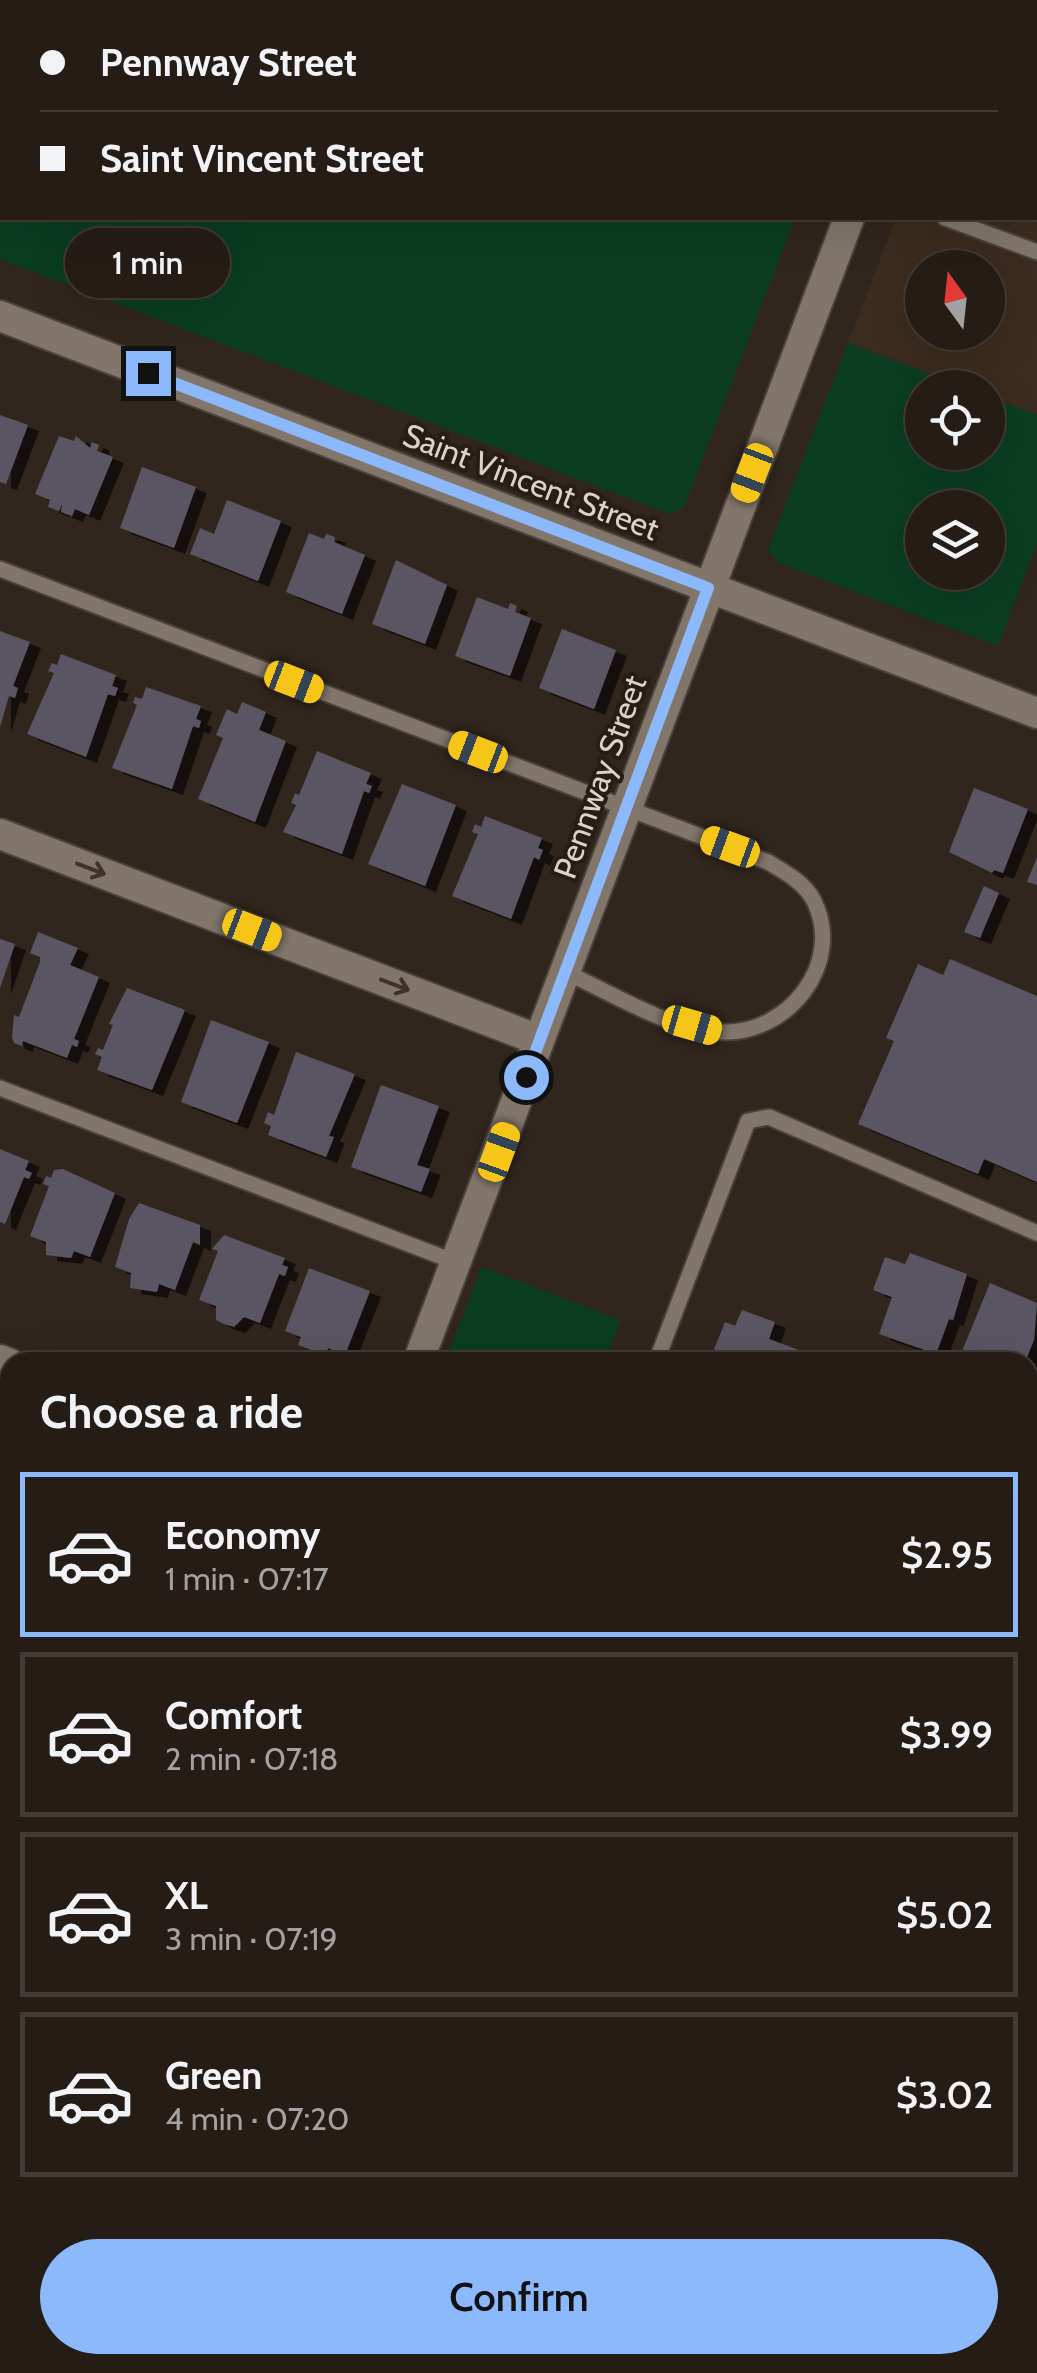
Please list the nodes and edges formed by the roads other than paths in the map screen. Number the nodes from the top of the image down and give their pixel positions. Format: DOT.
graph roads {
  1 [pos="848,220"];
  2 [pos="977,223"];
  3 [pos="1037,252"];
  4 [pos="0,316"];
  5 [pos="0,569"];
  6 [pos="708,588"];
  7 [pos="1037,713"];
  8 [pos="624,809"];
  9 [pos="0,834"];
  10 [pos="565,972"];
  11 [pos="540,1040"];
  12 [pos="0,1088"];
  13 [pos="1037,1233"];
  14 [pos="458,1263"];
  15 [pos="422,1352"];
  16 [pos="660,1352"];
  1 -- 6 [label="street, Pennway Street"];
  2 -- 3 [label="lane"];
  4 -- 6 [label="street, Saint Vincent Street"];
  5 -- 8 [label="lane"];
  6 -- 7 [label="street, Saint Vincent Street"];
  6 -- 8 [label="street, Pennway Street"];
  8 -- 10 [label="street, Pennway Street"];
  8 -- 10 [label="lane"];
  9 -- 11 [label="street, one-way"];
  10 -- 11 [label="street, Pennway Street"];
  11 -- 14 [label="street, Pennway Street"];
  12 -- 14 [label="lane"];
  13 -- 16 [label="lane"];
  14 -- 15 [label="street, Pennway Street"];
}
